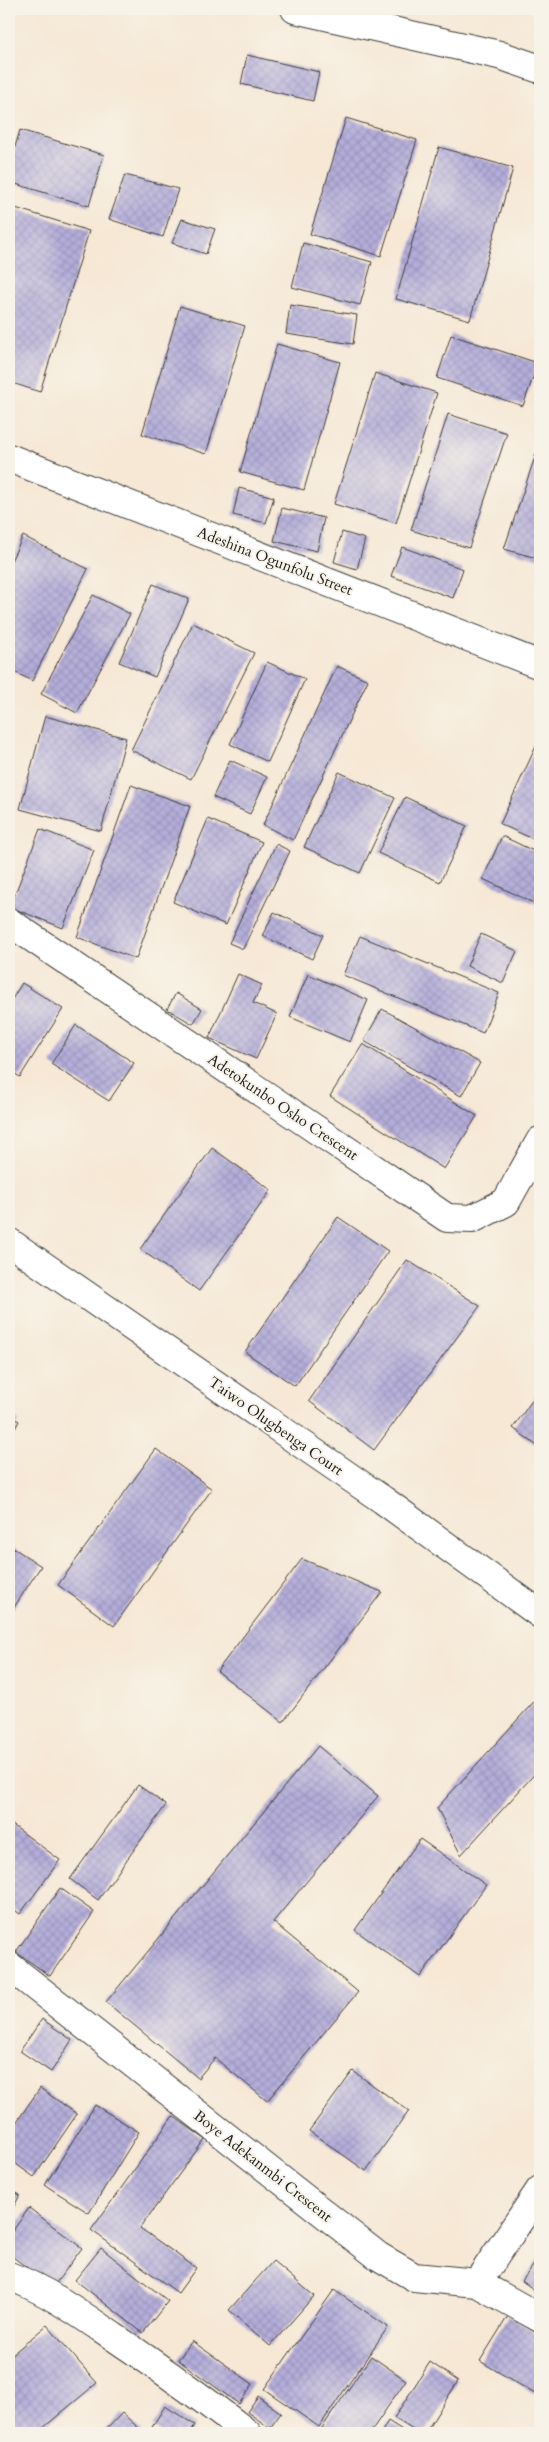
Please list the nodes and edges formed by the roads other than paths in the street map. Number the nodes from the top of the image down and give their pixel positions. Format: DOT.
graph roads {
  1 [pos="295,9"];
  2 [pos="540,69"];
  3 [pos="9,458"];
  4 [pos="540,665"];
  5 [pos="9,922"];
  6 [pos="540,1141"];
  7 [pos="9,1242"];
  8 [pos="540,1614"];
  9 [pos="9,1966"];
  10 [pos="540,2190"];
  11 [pos="9,2276"];
  12 [pos="477,2283"];
  13 [pos="540,2318"];
  14 [pos="247,2433"];
  1 -- 2 [label="street"];
  3 -- 4 [label="street, Adeshina Ogunfolu Street"];
  5 -- 6 [label="street, Adetokunbo Osho Crescent"];
  7 -- 8 [label="street, Taiwo Olugbenga Court"];
  9 -- 12 [label="street, Boye Adekanmbi Crescent"];
  10 -- 12 [label="street"];
  11 -- 14 [label="street"];
  12 -- 13 [label="street, Boye Adekanmbi Crescent"];
}
